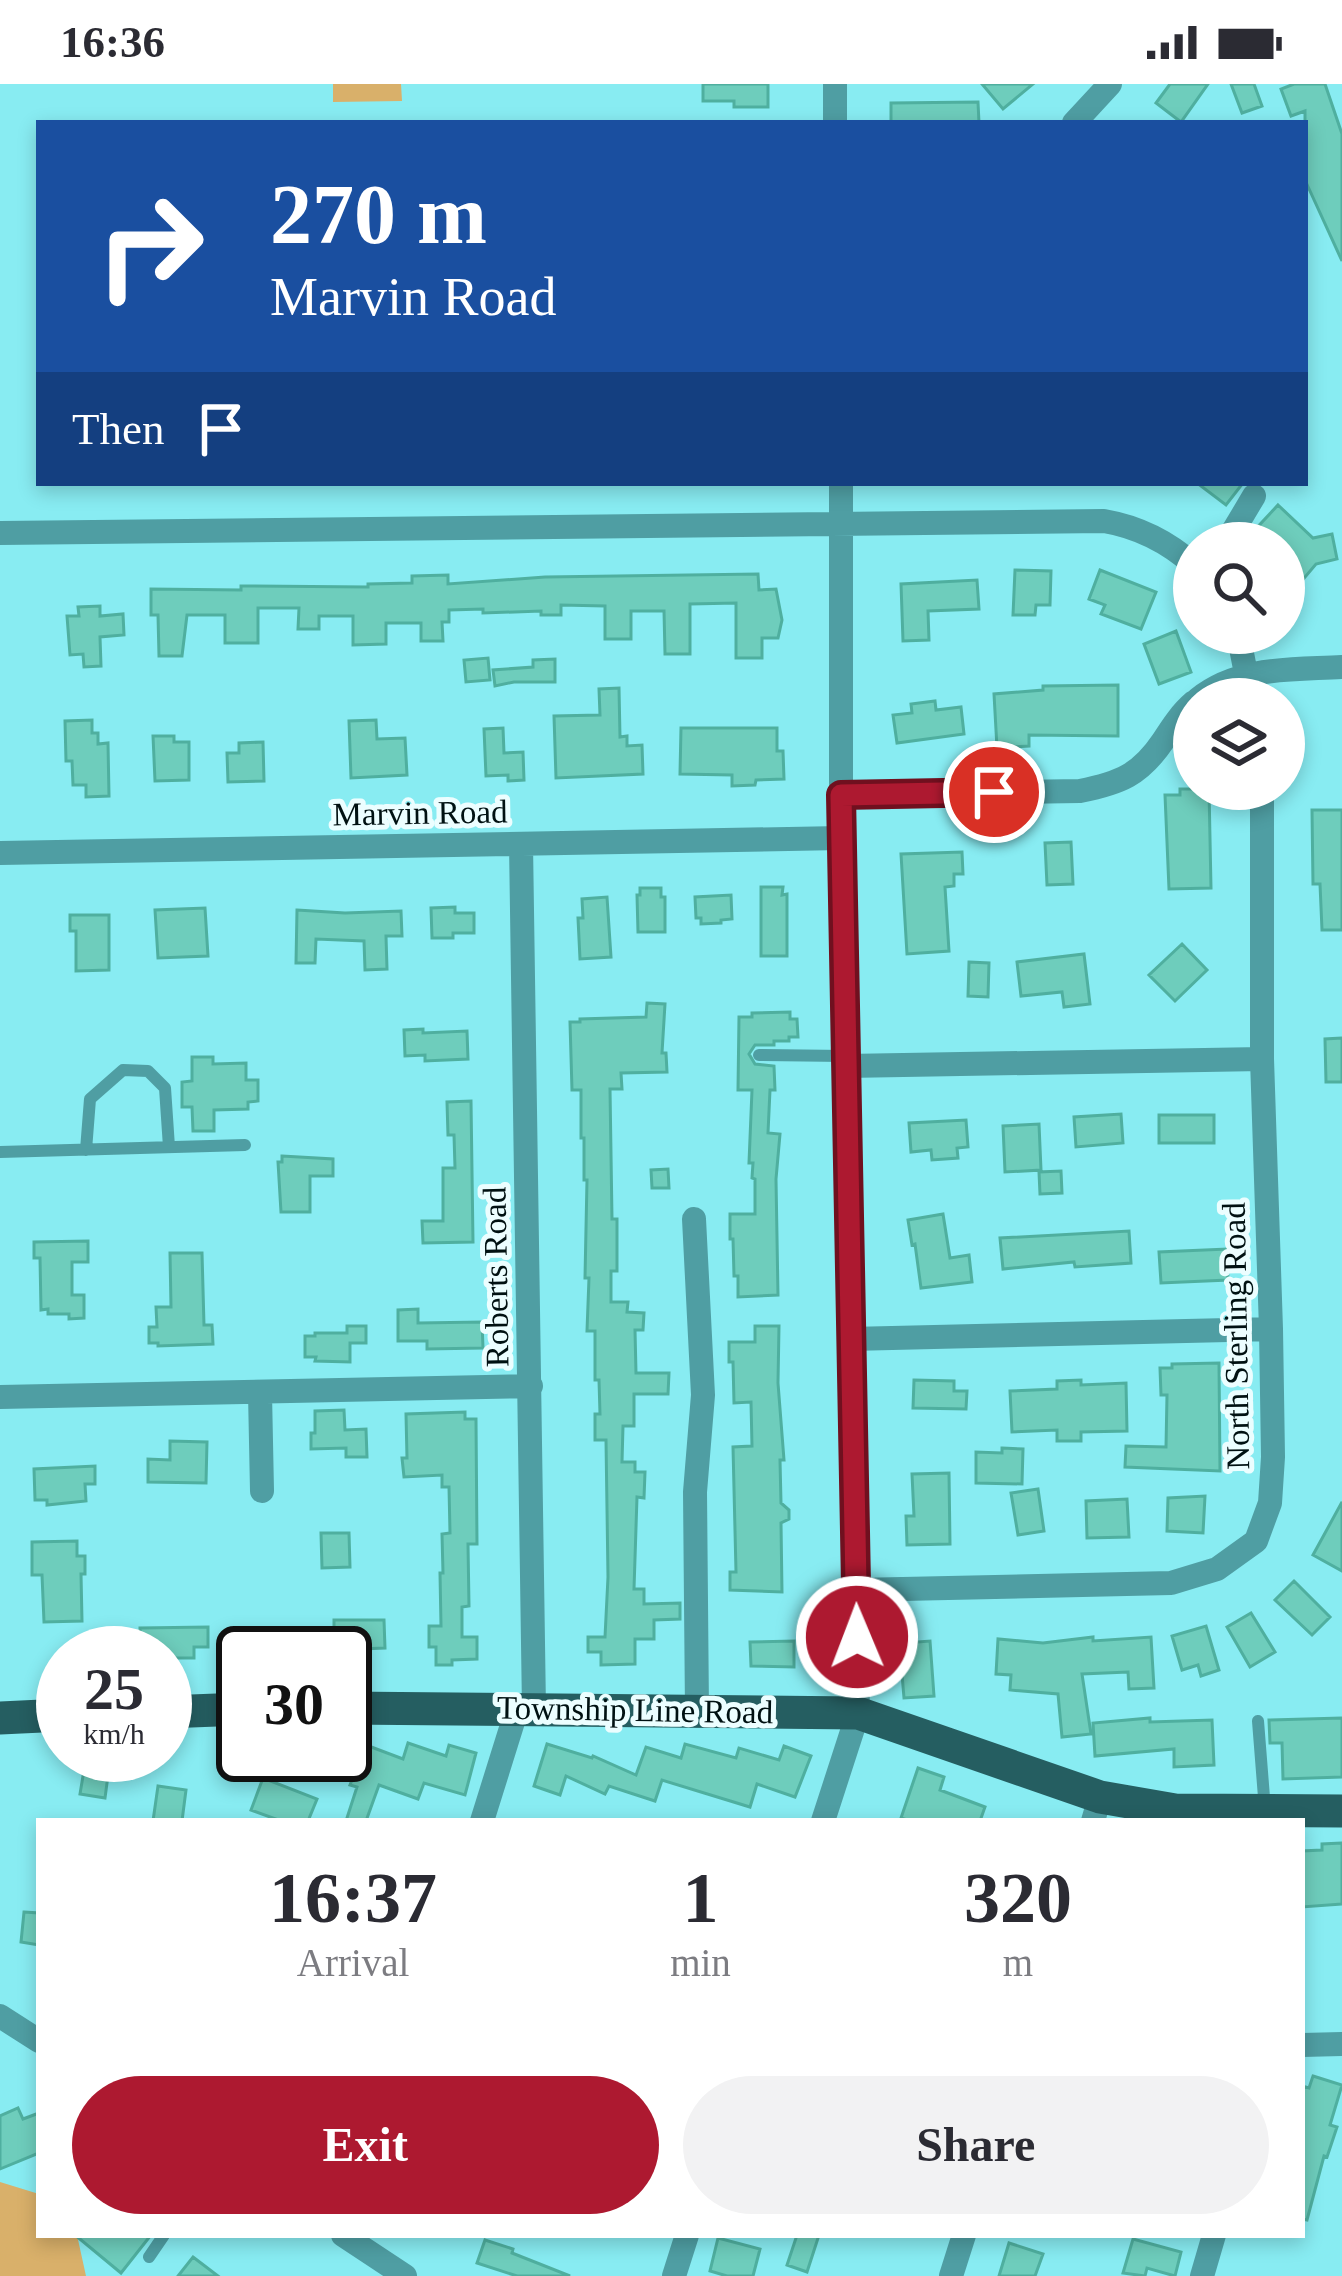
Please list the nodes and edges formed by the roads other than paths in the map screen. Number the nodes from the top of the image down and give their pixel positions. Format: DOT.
graph roads {
  1 [pos="835,84"];
  2 [pos="1110,84"];
  3 [pos="836,120"];
  4 [pos="1077,120"];
  5 [pos="841,486"];
  6 [pos="1254,496"];
  7 [pos="1239,522"];
  8 [pos="841,524"];
  9 [pos="0,533"];
  10 [pos="1173,549"];
  11 [pos="1342,667"];
  12 [pos="1288,678"];
  13 [pos="1173,725"];
  14 [pos="841,795"];
  15 [pos="1262,810"];
  16 [pos="841,838"];
  17 [pos="521,844"];
  18 [pos="0,853"];
  19 [pos="759,1055"];
  20 [pos="1262,1059"];
  21 [pos="846,1061"];
  22 [pos="244,1145"];
  23 [pos="170,1147"];
  24 [pos="86,1150"];
  25 [pos="0,1152"];
  26 [pos="694,1219"];
  27 [pos="1271,1329"];
  28 [pos="850,1339"];
  29 [pos="531,1386"];
  30 [pos="260,1393"];
  31 [pos="0,1397"];
  32 [pos="262,1491"];
  33 [pos="856,1590"];
  34 [pos="372,1708"];
  35 [pos="525,1709"];
  36 [pos="697,1711"];
  37 [pos="858,1713"];
  38 [pos="36,1716"];
  39 [pos="0,1718"];
  40 [pos="1258,1721"];
  41 [pos="1097,1809"];
  42 [pos="1342,1810"];
  43 [pos="1264,1812"];
  44 [pos="1174,1815"];
  45 [pos="483,1818"];
  46 [pos="824,1818"];
  47 [pos="0,2016"];
  48 [pos="36,2039"];
  49 [pos="1342,2044"];
  50 [pos="1305,2045"];
  51 [pos="162,2238"];
  52 [pos="350,2238"];
  53 [pos="686,2238"];
  54 [pos="963,2238"];
  55 [pos="1213,2238"];
  56 [pos="149,2257"];
  57 [pos="405,2276"];
  58 [pos="674,2276"];
  59 [pos="951,2276"];
  60 [pos="1202,2276"];
  1 -- 3 [label="street"];
  2 -- 4 [label="street"];
  5 -- 8 [label="street"];
  6 -- 7 [label="street"];
  8 -- 9 [label="street"];
  8 -- 10 [label="street"];
  8 -- 14 [label="street"];
  11 -- 12 [label="street"];
  13 -- 14 [label="street"];
  14 -- 16 [label="street"];
  15 -- 20 [label="street, North Sterling Road"];
  16 -- 17 [label="street, Marvin Road"];
  16 -- 21 [label="street"];
  17 -- 18 [label="street, Marvin Road"];
  17 -- 29 [label="street, Roberts Road"];
  19 -- 21 [label="lane"];
  20 -- 21 [label="street"];
  20 -- 27 [label="street, North Sterling Road"];
  21 -- 28 [label="street"];
  22 -- 23 [label="lane"];
  23 -- 24 [label="lane"];
  23 -- 24 [label="lane"];
  24 -- 25 [label="lane"];
  26 -- 36 [label="street"];
  27 -- 28 [label="street"];
  27 -- 33 [label="street, North Sterling Road"];
  28 -- 33 [label="street"];
  29 -- 30 [label="street"];
  29 -- 35 [label="street, Roberts Road"];
  30 -- 31 [label="street"];
  30 -- 32 [label="street"];
  33 -- 37 [label="street"];
  34 -- 35 [label="main road, Township Line Road"];
  35 -- 36 [label="main road, Township Line Road"];
  35 -- 45 [label="street, Roberts Road"];
  36 -- 37 [label="main road, Township Line Road"];
  37 -- 41 [label="main road, Township Line Road"];
  37 -- 46 [label="street"];
  38 -- 39 [label="main road"];
  40 -- 43 [label="lane"];
  41 -- 44 [label="main road, Township Line Road"];
  42 -- 43 [label="main road, Township Line Road"];
  43 -- 44 [label="main road, Township Line Road"];
  47 -- 48 [label="street"];
  49 -- 50 [label="street"];
  51 -- 56 [label="lane"];
  52 -- 57 [label="street"];
  53 -- 58 [label="street"];
  54 -- 59 [label="street"];
  55 -- 60 [label="street"];
}
